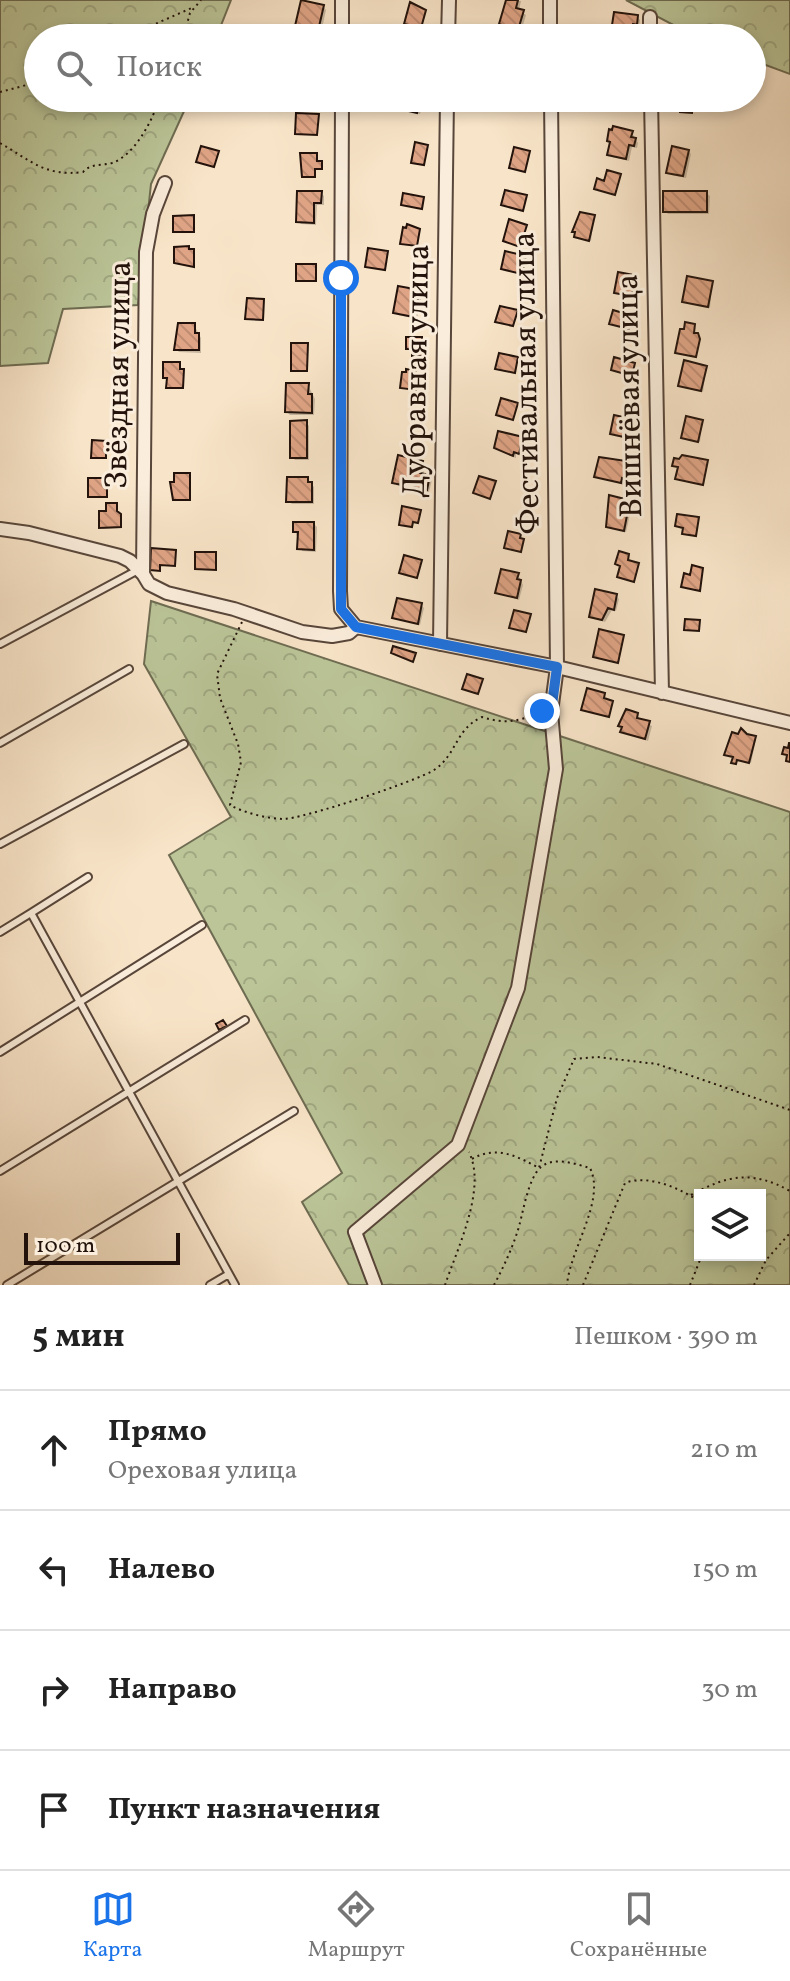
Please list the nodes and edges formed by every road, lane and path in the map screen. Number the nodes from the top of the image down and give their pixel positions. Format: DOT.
graph roads {
  1 [pos="201,0"];
  2 [pos="342,0"];
  3 [pos="449,0"];
  4 [pos="550,0"];
  5 [pos="194,7"];
  6 [pos="650,17"];
  7 [pos="155,24"];
  8 [pos="187,24"];
  9 [pos="342,24"];
  10 [pos="448,24"];
  11 [pos="550,24"];
  12 [pos="650,24"];
  13 [pos="24,86"];
  14 [pos="0,92"];
  15 [pos="155,112"];
  16 [pos="342,112"];
  17 [pos="447,112"];
  18 [pos="551,112"];
  19 [pos="651,112"];
  20 [pos="0,143"];
  21 [pos="165,183"];
  22 [pos="0,529"];
  23 [pos="142,571"];
  24 [pos="246,613"];
  25 [pos="356,627"];
  26 [pos="0,644"];
  27 [pos="440,644"];
  28 [pos="557,667"];
  29 [pos="129,669"];
  30 [pos="662,693"];
  31 [pos="551,712"];
  32 [pos="790,723"];
  33 [pos="0,743"];
  34 [pos="184,744"];
  35 [pos="0,844"];
  36 [pos="88,877"];
  37 [pos="31,913"];
  38 [pos="202,925"];
  39 [pos="0,932"];
  40 [pos="81,1004"];
  41 [pos="245,1020"];
  42 [pos="0,1052"];
  43 [pos="130,1093"];
  44 [pos="790,1110"];
  45 [pos="294,1111"];
  46 [pos="461,1137"];
  47 [pos="472,1159"];
  48 [pos="539,1168"];
  49 [pos="0,1171"];
  50 [pos="180,1181"];
  51 [pos="790,1191"];
  52 [pos="690,1195"];
  53 [pos="694,1198"];
  54 [pos="790,1233"];
  55 [pos="700,1261"];
  56 [pos="229,1274"];
  57 [pos="7,1285"];
  58 [pos="210,1285"];
  59 [pos="235,1285"];
  60 [pos="375,1285"];
  61 [pos="445,1285"];
  62 [pos="494,1285"];
  63 [pos="567,1285"];
  64 [pos="583,1285"];
  65 [pos="690,1285"];
  66 [pos="754,1285"];
  1 -- 5 [label="path"];
  2 -- 9 [label="street"];
  3 -- 10 [label="street"];
  4 -- 11 [label="street"];
  5 -- 7 [label="path"];
  5 -- 8 [label="path"];
  6 -- 12 [label="street"];
  13 -- 14 [label="path"];
  15 -- 20 [label="path"];
  16 -- 25 [label="street"];
  17 -- 27 [label="street, Дубравная улица"];
  18 -- 28 [label="street, Фестивальная улица"];
  19 -- 30 [label="street, Вишнёвая улица"];
  21 -- 23 [label="street, Звёздная улица"];
  22 -- 23 [label="street"];
  23 -- 24 [label="street"];
  23 -- 26 [label="lane"];
  24 -- 25 [label="street"];
  24 -- 31 [label="path"];
  25 -- 27 [label="street"];
  27 -- 28 [label="street"];
  28 -- 30 [label="street"];
  28 -- 31 [label="street, Фестивальная улица"];
  29 -- 33 [label="lane"];
  30 -- 32 [label="street"];
  31 -- 46 [label="street, Фестивальная улица"];
  34 -- 35 [label="lane"];
  36 -- 37 [label="lane"];
  37 -- 39 [label="lane"];
  37 -- 40 [label="lane"];
  38 -- 40 [label="lane"];
  40 -- 42 [label="lane"];
  40 -- 43 [label="lane"];
  41 -- 43 [label="lane"];
  43 -- 49 [label="lane"];
  43 -- 50 [label="lane"];
  44 -- 48 [label="path"];
  45 -- 50 [label="lane"];
  46 -- 47 [label="path"];
  46 -- 60 [label="street"];
  47 -- 48 [label="path"];
  47 -- 61 [label="path"];
  48 -- 62 [label="path"];
  48 -- 63 [label="path"];
  50 -- 56 [label="lane"];
  50 -- 57 [label="lane"];
  51 -- 52 [label="path"];
  52 -- 53 [label="path"];
  52 -- 64 [label="path"];
  54 -- 66 [label="path"];
  55 -- 65 [label="path"];
  56 -- 58 [label="lane"];
  56 -- 59 [label="lane"];
}
